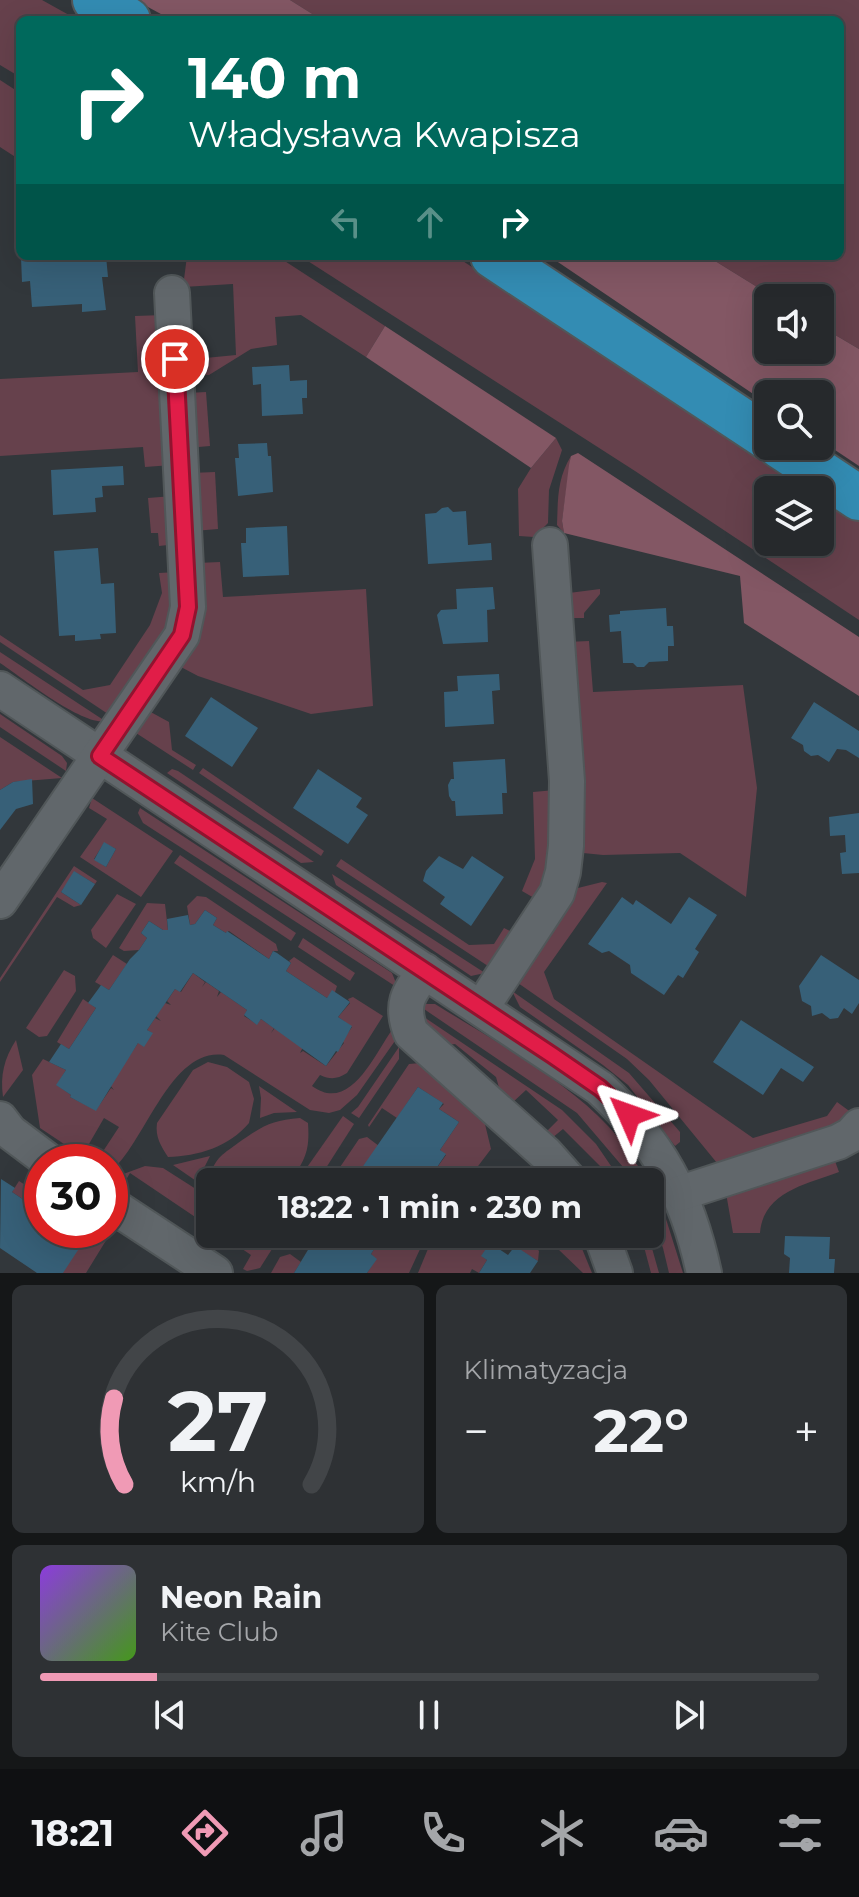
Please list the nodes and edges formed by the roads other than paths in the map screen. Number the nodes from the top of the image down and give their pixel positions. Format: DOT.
graph roads {
  1 [pos="95,0"];
  2 [pos="121,16"];
  3 [pos="499,260"];
  4 [pos="172,293"];
  5 [pos="754,429"];
  6 [pos="801,460"];
  7 [pos="859,498"];
  8 [pos="550,545"];
  9 [pos="0,689"];
  10 [pos="100,756"];
  11 [pos="0,901"];
  12 [pos="425,971"];
  13 [pos="482,1007"];
  14 [pos="0,1119"];
  15 [pos="859,1126"];
  16 [pos="26,1144"];
  17 [pos="558,1168"];
  18 [pos="681,1193"];
  19 [pos="128,1216"];
  20 [pos="606,1248"];
  21 [pos="215,1273"];
  22 [pos="615,1273"];
  23 [pos="704,1273"];
  1 -- 2 [label="main road"];
  3 -- 5 [label="main road"];
  4 -- 10 [label="street"];
  6 -- 7 [label="main road"];
  8 -- 13 [label="street"];
  9 -- 10 [label="street"];
  10 -- 11 [label="street"];
  10 -- 12 [label="street"];
  12 -- 13 [label="street"];
  12 -- 17 [label="street"];
  13 -- 18 [label="street"];
  14 -- 16 [label="street"];
  15 -- 18 [label="street"];
  18 -- 23 [label="street"];
  19 -- 21 [label="street"];
  20 -- 22 [label="street"];
}
